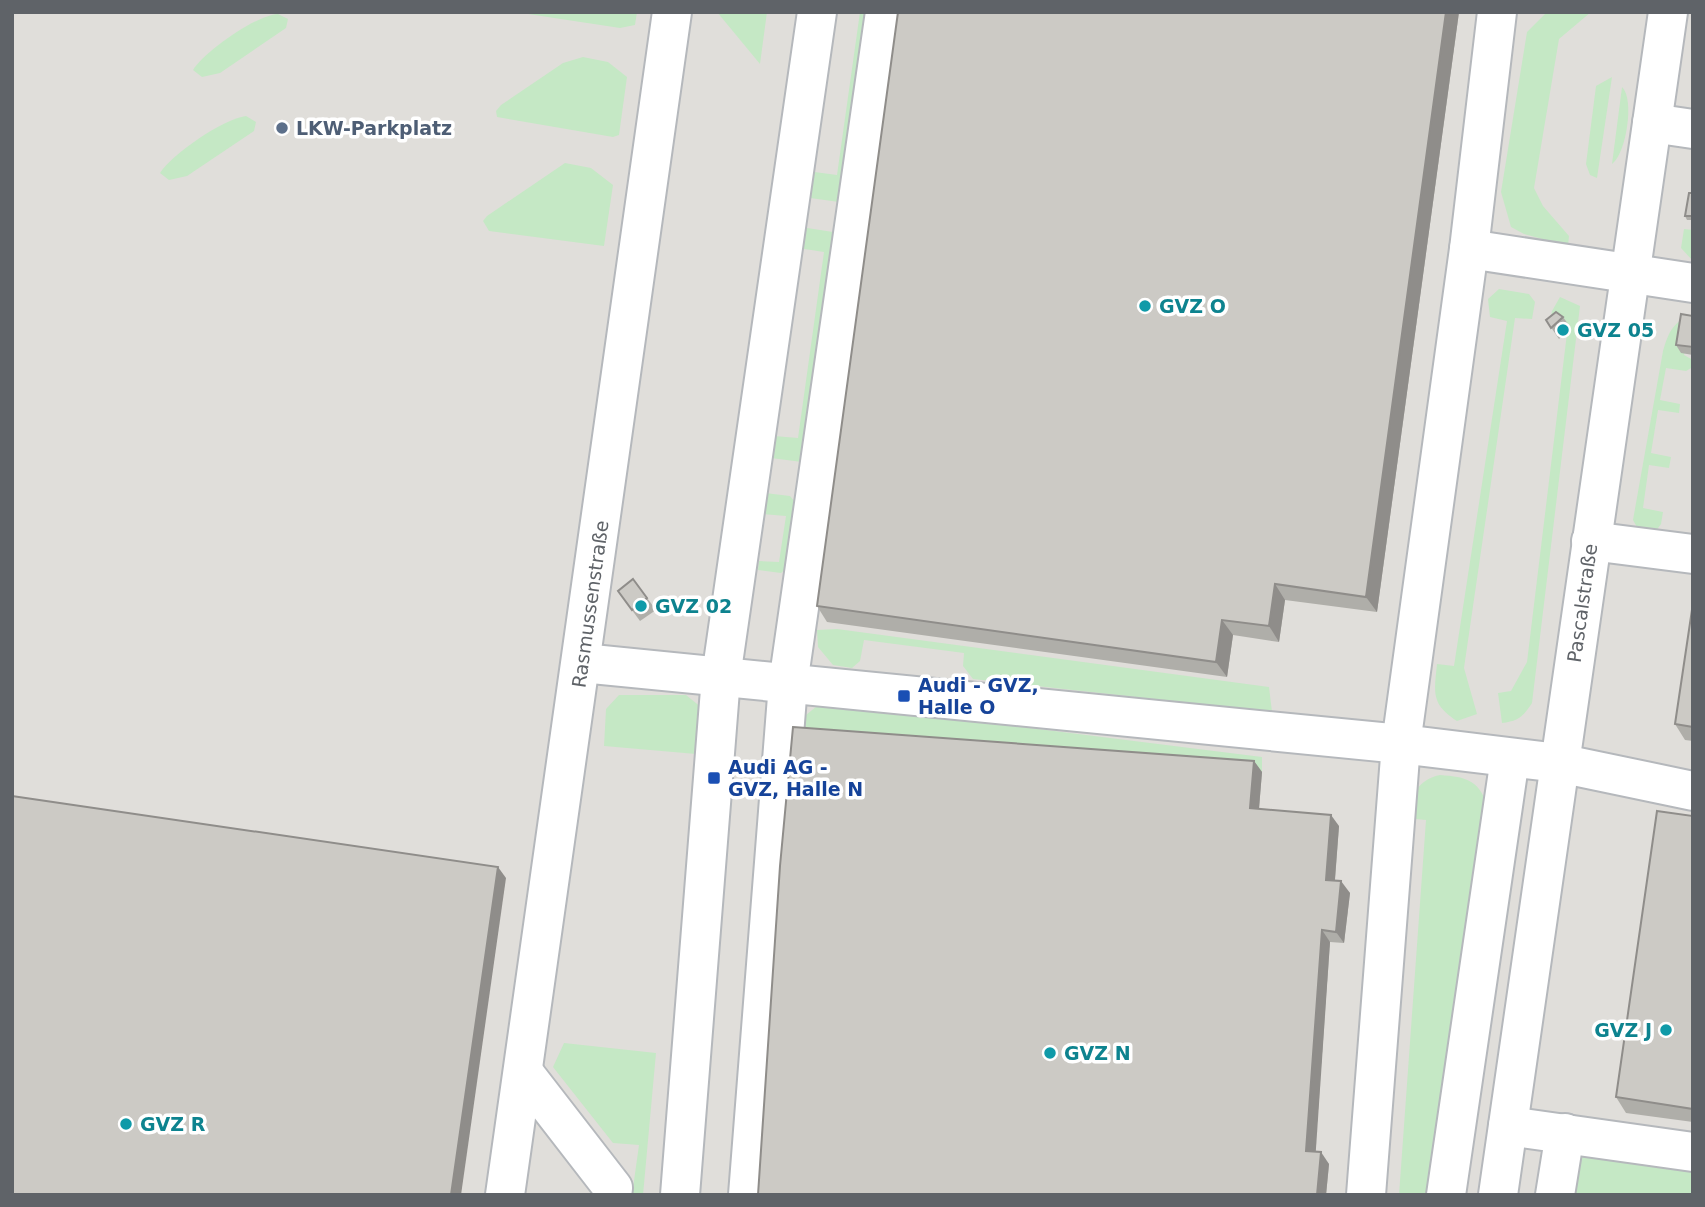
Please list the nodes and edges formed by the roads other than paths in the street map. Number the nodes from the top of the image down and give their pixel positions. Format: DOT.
graph roads {
  1 [pos="672,12"];
  2 [pos="817,12"];
  3 [pos="885,12"];
  4 [pos="1497,12"];
  5 [pos="1668,12"];
  6 [pos="1651,123"];
  7 [pos="1693,129"];
  8 [pos="1469,248"];
  9 [pos="1630,273"];
  10 [pos="1693,283"];
  11 [pos="1591,541"];
  12 [pos="1693,554"];
  13 [pos="582,663"];
  14 [pos="722,677"];
  15 [pos="788,684"];
  16 [pos="1401,744"];
  17 [pos="1510,758"];
  18 [pos="1559,763"];
  19 [pos="1693,792"];
  20 [pos="524,1073"];
  21 [pos="1508,1126"];
  22 [pos="1564,1133"];
  23 [pos="1693,1152"];
  24 [pos="505,1195"];
  25 [pos="612,1195"];
  26 [pos="680,1195"];
  27 [pos="748,1195"];
  28 [pos="1366,1195"];
  29 [pos="1446,1195"];
  30 [pos="1498,1195"];
  31 [pos="1555,1195"];
  1 -- 13 [label="street, Rasmussenstraße"];
  2 -- 14 [label="street"];
  3 -- 15 [label="street"];
  4 -- 8 [label="street"];
  5 -- 6 [label="street, Pascalstraße"];
  6 -- 7 [label="street"];
  6 -- 9 [label="street, Pascalstraße"];
  8 -- 9 [label="street"];
  8 -- 16 [label="street"];
  9 -- 10 [label="street"];
  9 -- 11 [label="street, Pascalstraße"];
  11 -- 12 [label="street"];
  11 -- 18 [label="street, Pascalstraße"];
  13 -- 14 [label="street"];
  13 -- 20 [label="street, Rasmussenstraße"];
  14 -- 15 [label="street"];
  14 -- 26 [label="street"];
  15 -- 16 [label="street"];
  15 -- 27 [label="street"];
  16 -- 17 [label="street"];
  16 -- 28 [label="street"];
  17 -- 18 [label="street"];
  17 -- 29 [label="street"];
  18 -- 19 [label="street"];
  18 -- 21 [label="street, Pascalstraße"];
  20 -- 24 [label="street, Rasmussenstraße"];
  20 -- 25 [label="street"];
  21 -- 22 [label="street"];
  21 -- 30 [label="street, Pascalstraße"];
  22 -- 23 [label="street"];
  22 -- 31 [label="street"];
}
